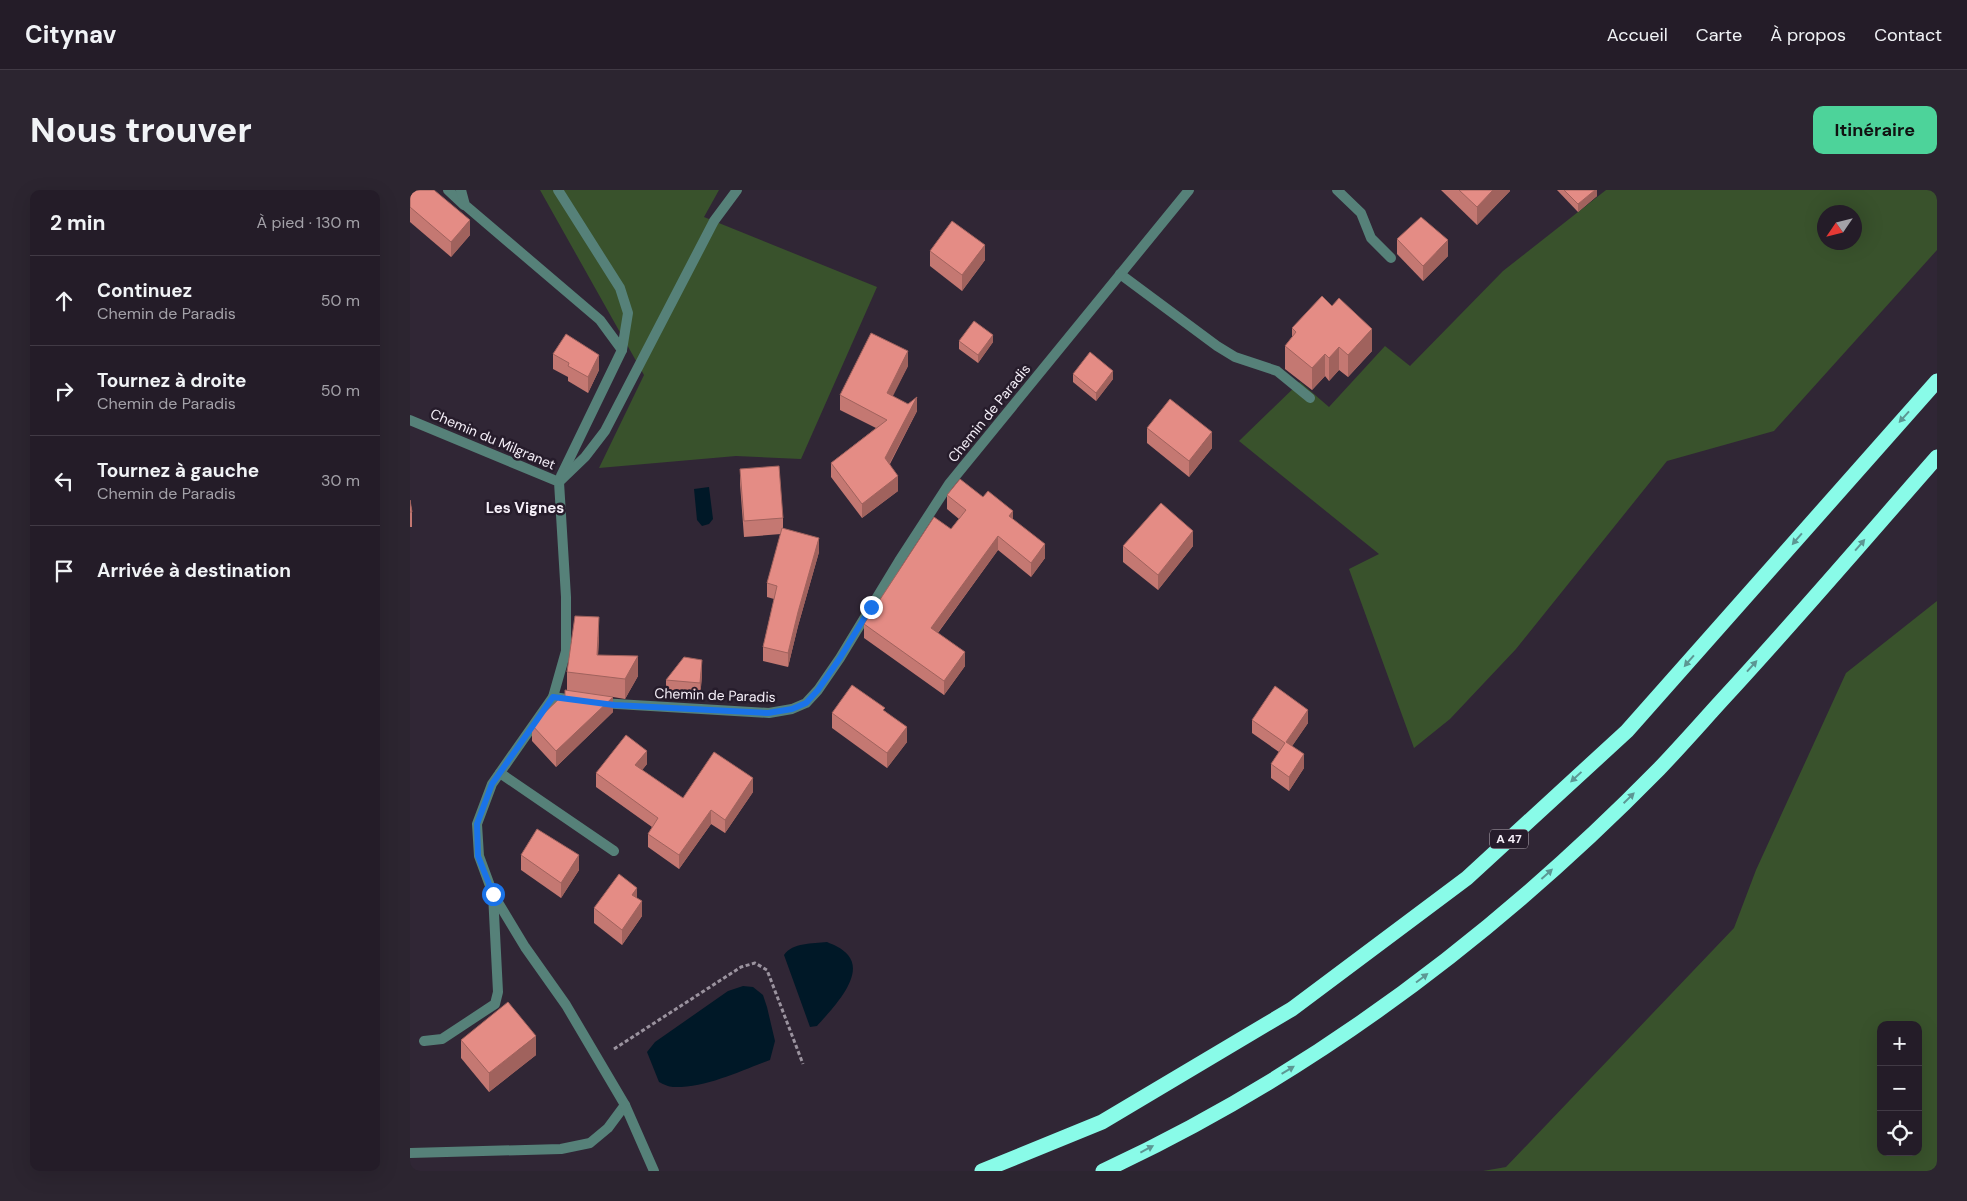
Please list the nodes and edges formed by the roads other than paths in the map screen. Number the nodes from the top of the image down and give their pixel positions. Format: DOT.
graph roads {
  1 [pos="448,190"];
  2 [pos="461,190"];
  3 [pos="558,190"];
  4 [pos="737,190"];
  5 [pos="1189,190"];
  6 [pos="1337,190"];
  7 [pos="465,205"];
  8 [pos="1391,258"];
  9 [pos="1120,274"];
  10 [pos="622,350"];
  11 [pos="1937,381"];
  12 [pos="1310,398"];
  13 [pos="410,420"];
  14 [pos="1937,458"];
  15 [pos="559,482"];
  16 [pos="553,697"];
  17 [pos="500,773"];
  18 [pos="614,850"];
  19 [pos="493,894"];
  20 [pos="424,1041"];
  21 [pos="625,1106"];
  22 [pos="410,1153"];
  23 [pos="654,1171"];
  24 [pos="982,1171"];
  25 [pos="1103,1171"];
  1 -- 7 [label="street"];
  2 -- 7 [label="street"];
  3 -- 10 [label="street"];
  4 -- 15 [label="street"];
  5 -- 9 [label="street, Chemin de Paradis"];
  6 -- 8 [label="street"];
  7 -- 10 [label="street"];
  9 -- 12 [label="street"];
  9 -- 16 [label="street, Chemin de Paradis"];
  10 -- 15 [label="street"];
  11 -- 24 [label="highway, A 47, one-way"];
  13 -- 15 [label="street, Chemin du Milgranet"];
  25 -- 14 [label="highway, one-way"];
  15 -- 16 [label="street, Chemin du Milgranet"];
  16 -- 17 [label="street"];
  17 -- 18 [label="street"];
  17 -- 19 [label="street"];
  19 -- 20 [label="street"];
  19 -- 21 [label="street"];
  21 -- 22 [label="street"];
  21 -- 23 [label="street"];
}
